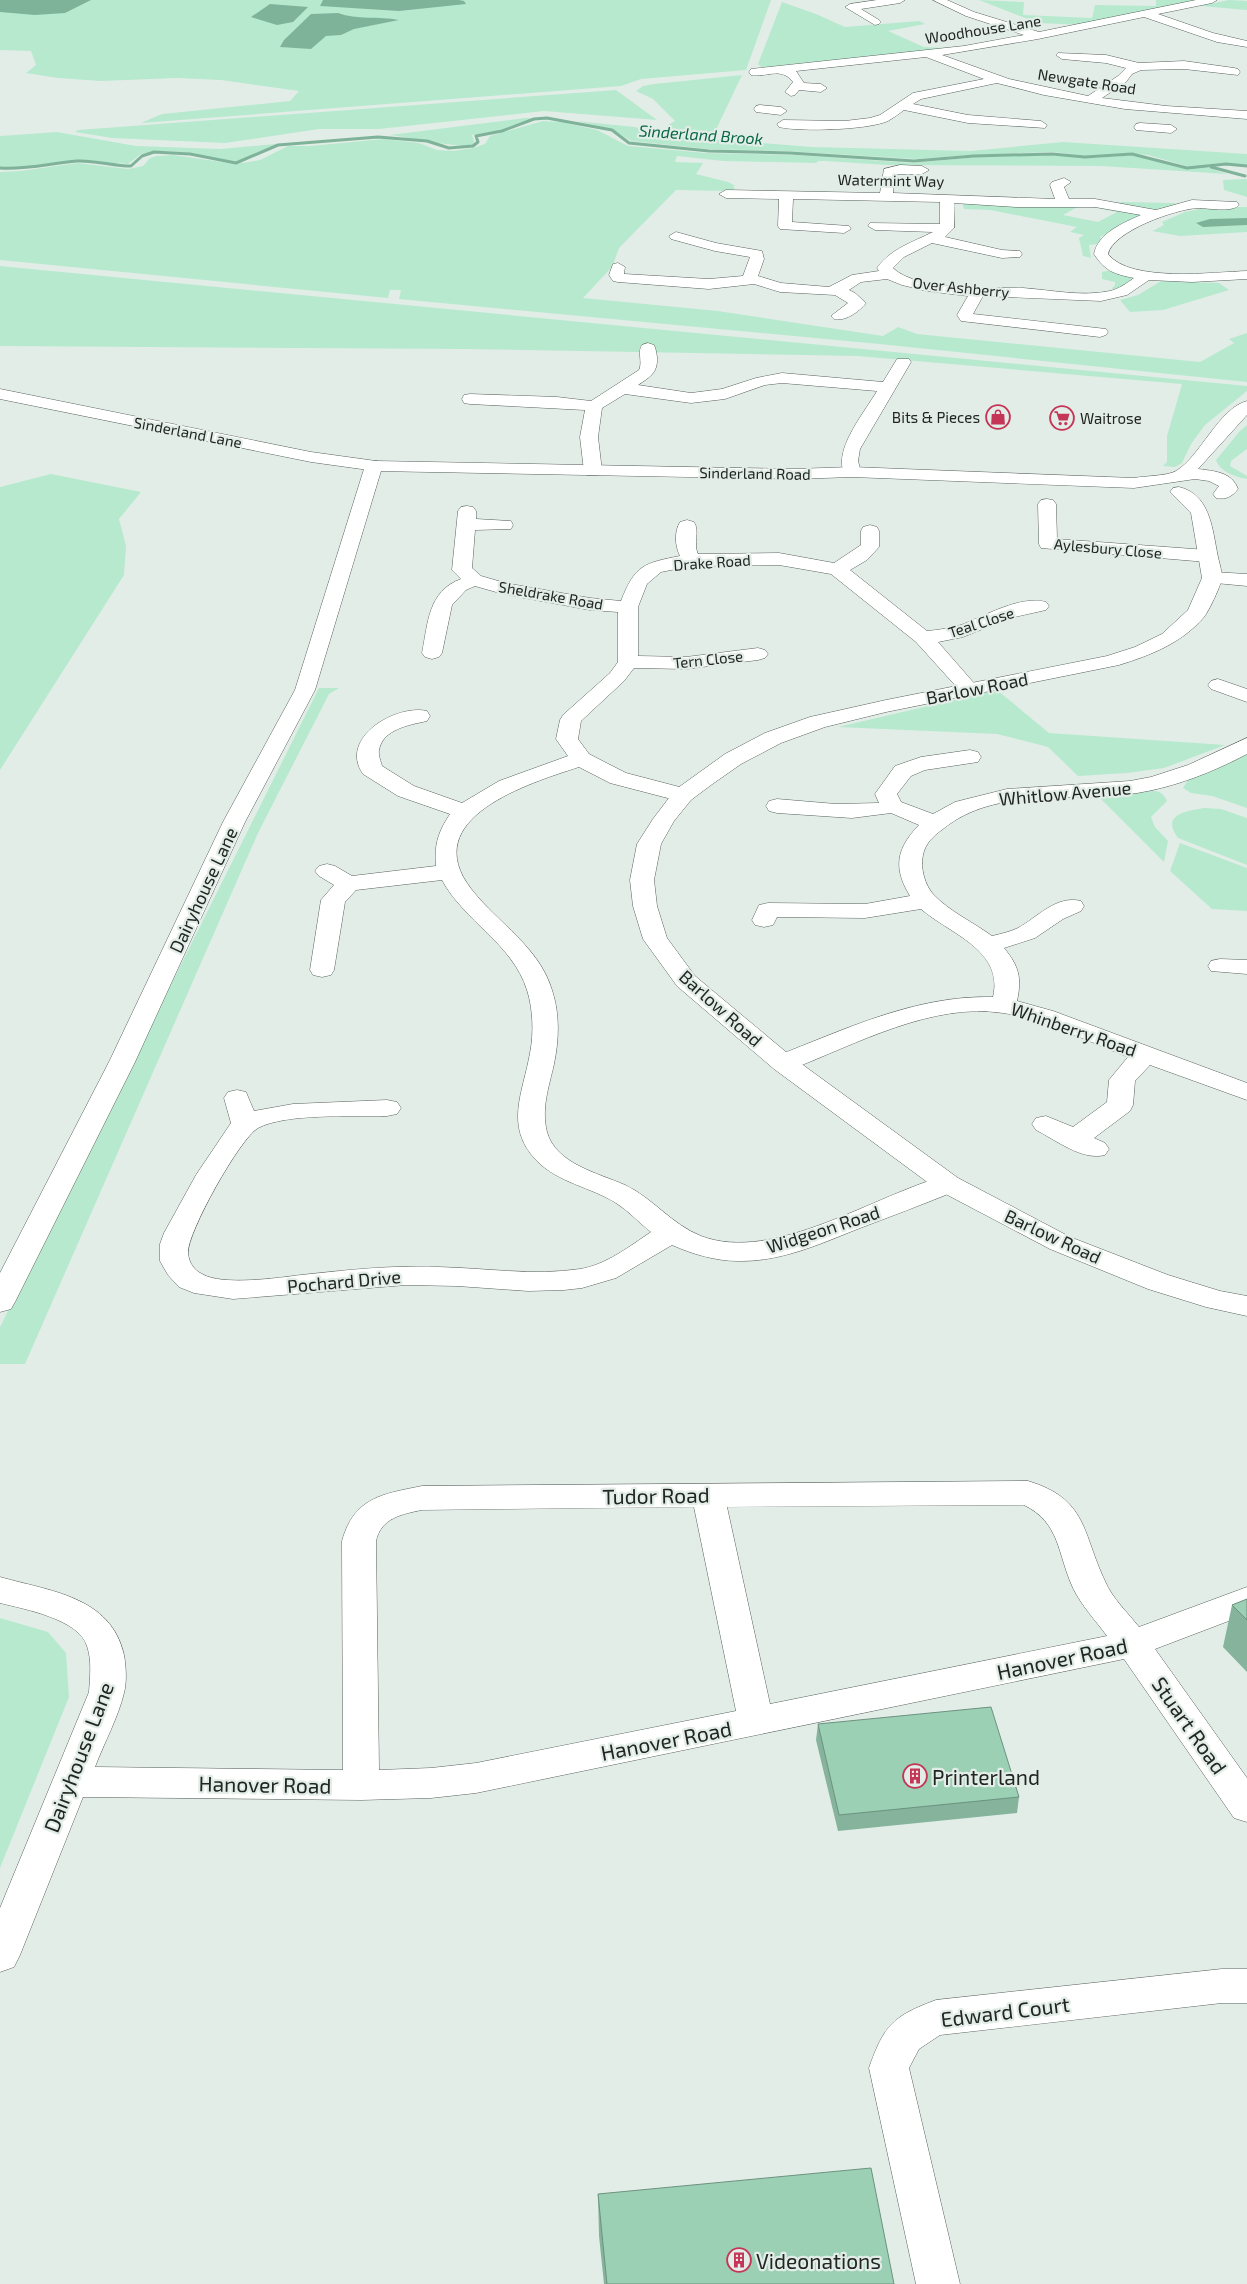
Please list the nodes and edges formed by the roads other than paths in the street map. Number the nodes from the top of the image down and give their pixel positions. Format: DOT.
graph roads {
  1 [pos="900,0"];
  2 [pos="938,0"];
  3 [pos="1212,0"];
  4 [pos="838,1"];
  5 [pos="856,4"];
  6 [pos="1146,14"];
  7 [pos="875,22"];
  8 [pos="1038,36"];
  9 [pos="1247,44"];
  10 [pos="927,54"];
  11 [pos="1061,56"];
  12 [pos="1139,67"];
  13 [pos="782,69"];
  14 [pos="755,72"];
  15 [pos="1234,76"];
  16 [pos="995,80"];
  17 [pos="821,88"];
  18 [pos="1092,99"];
  19 [pos="902,106"];
  20 [pos="1161,108"];
  21 [pos="760,109"];
  22 [pos="1247,115"];
  23 [pos="1043,125"];
  24 [pos="1140,127"];
  25 [pos="1157,127"];
  26 [pos="1171,129"];
  27 [pos="922,170"];
  28 [pos="1064,182"];
  29 [pos="727,187"];
  30 [pos="1183,192"];
  31 [pos="786,195"];
  32 [pos="886,196"];
  33 [pos="947,198"];
  34 [pos="1059,202"];
  35 [pos="1210,204"];
  36 [pos="1232,205"];
  37 [pos="1157,214"];
  38 [pos="875,226"];
  39 [pos="947,228"];
  40 [pos="844,229"];
  41 [pos="676,236"];
  42 [pos="933,239"];
  43 [pos="1015,254"];
  44 [pos="618,267"];
  45 [pos="888,274"];
  46 [pos="1247,275"];
  47 [pos="1145,276"];
  48 [pos="754,280"];
  49 [pos="835,290"];
  50 [pos="978,292"];
  51 [pos="1098,297"];
  52 [pos="839,316"];
  53 [pos="648,348"];
  54 [pos="903,362"];
  55 [pos="629,384"];
  56 [pos="888,387"];
  57 [pos="0,394"];
  58 [pos="470,399"];
  59 [pos="594,406"];
  60 [pos="1247,406"];
  61 [pos="1202,455"];
  62 [pos="376,466"];
  63 [pos="593,471"];
  64 [pos="852,472"];
  65 [pos="1177,483"];
  66 [pos="1247,483"];
  67 [pos="1221,487"];
  68 [pos="1247,492"];
  69 [pos="1047,504"];
  70 [pos="1200,512"];
  71 [pos="504,525"];
  72 [pos="687,526"];
  73 [pos="870,531"];
  74 [pos="691,560"];
  75 [pos="1209,567"];
  76 [pos="837,569"];
  77 [pos="474,580"];
  78 [pos="1247,580"];
  79 [pos="1039,606"];
  80 [pos="628,607"];
  81 [pos="923,638"];
  82 [pos="432,653"];
  83 [pos="758,654"];
  84 [pos="628,662"];
  85 [pos="1218,685"];
  86 [pos="970,690"];
  87 [pos="1247,696"];
  88 [pos="419,716"];
  89 [pos="1247,745"];
  90 [pos="970,757"];
  91 [pos="581,759"];
  92 [pos="683,795"];
  93 [pos="777,806"];
  94 [pos="892,806"];
  95 [pos="465,812"];
  96 [pos="934,823"];
  97 [pos="326,871"];
  98 [pos="449,872"];
  99 [pos="348,884"];
  100 [pos="925,901"];
  101 [pos="1072,906"];
  102 [pos="764,920"];
  103 [pos="987,946"];
  104 [pos="1220,966"];
  105 [pos="1247,967"];
  106 [pos="322,970"];
  107 [pos="1004,1005"];
  108 [pos="1145,1054"];
  109 [pos="783,1063"];
  110 [pos="1247,1092"];
  111 [pos="387,1108"];
  112 [pos="1046,1124"];
  113 [pos="948,1184"];
  114 [pos="670,1234"];
  115 [pos="0,1302"];
  116 [pos="1247,1306"];
  117 [pos="708,1495"];
  118 [pos="0,1590"];
  119 [pos="1247,1600"];
  120 [pos="1132,1644"];
  121 [pos="756,1721"];
  122 [pos="71,1782"];
  123 [pos="361,1785"];
  124 [pos="1247,1807"];
  125 [pos="0,1955"];
  126 [pos="1247,1986"];
  127 [pos="938,2284"];
  1 -- 5 [label="street"];
  2 -- 8 [label="street"];
  3 -- 6 [label="street, Woodhouse Lane"];
  4 -- 5 [label="street"];
  5 -- 7 [label="street"];
  6 -- 8 [label="street, Woodhouse Lane"];
  6 -- 9 [label="street"];
  8 -- 10 [label="street, Woodhouse Lane"];
  10 -- 13 [label="street, Woodhouse Lane"];
  10 -- 16 [label="street, Newgate Road"];
  11 -- 12 [label="street"];
  12 -- 15 [label="street"];
  12 -- 18 [label="street"];
  13 -- 14 [label="street, Woodhouse Lane"];
  13 -- 17 [label="street"];
  16 -- 18 [label="street, Newgate Road"];
  16 -- 19 [label="street"];
  18 -- 20 [label="street, Newgate Road"];
  19 -- 21 [label="street"];
  19 -- 23 [label="street"];
  20 -- 22 [label="street, Newgate Road"];
  20 -- 25 [label="street"];
  24 -- 25 [label="street"];
  25 -- 26 [label="street"];
  27 -- 32 [label="street"];
  28 -- 34 [label="street"];
  29 -- 31 [label="street, Watermint Way"];
  30 -- 35 [label="street"];
  31 -- 32 [label="street, Watermint Way"];
  31 -- 40 [label="street"];
  32 -- 33 [label="street, Watermint Way"];
  33 -- 34 [label="street, Watermint Way"];
  33 -- 39 [label="street"];
  34 -- 37 [label="street, Watermint Way"];
  35 -- 36 [label="street"];
  35 -- 37 [label="street"];
  37 -- 47 [label="street"];
  38 -- 39 [label="street"];
  39 -- 42 [label="street, Over Ashberry"];
  41 -- 48 [label="street"];
  42 -- 43 [label="street"];
  42 -- 45 [label="street, Over Ashberry"];
  44 -- 48 [label="street"];
  45 -- 49 [label="street"];
  45 -- 50 [label="street, Over Ashberry"];
  46 -- 47 [label="street"];
  47 -- 51 [label="street, Over Ashberry"];
  48 -- 49 [label="street"];
  49 -- 52 [label="street"];
  50 -- 51 [label="street, Over Ashberry"];
  50 -- 51 [label="street"];
  53 -- 55 [label="street"];
  54 -- 56 [label="street"];
  55 -- 56 [label="street"];
  55 -- 59 [label="street"];
  56 -- 64 [label="street"];
  57 -- 62 [label="street, Sinderland Lane"];
  58 -- 59 [label="street"];
  59 -- 63 [label="street"];
  60 -- 61 [label="street"];
  61 -- 65 [label="street"];
  61 -- 67 [label="street"];
  62 -- 63 [label="street, Sinderland Road"];
  62 -- 115 [label="street, Dairyhouse Lane"];
  63 -- 64 [label="street, Sinderland Road"];
  64 -- 65 [label="street, Sinderland Road"];
  65 -- 67 [label="street, Sinderland Road"];
  65 -- 70 [label="street"];
  66 -- 67 [label="street, Sinderland Road"];
  67 -- 68 [label="street, Sinderland Road"];
  67 -- 70 [label="street"];
  69 -- 75 [label="street, Aylesbury Close"];
  70 -- 75 [label="street"];
  71 -- 77 [label="street, Sheldrake Road"];
  72 -- 74 [label="street"];
  73 -- 76 [label="street"];
  74 -- 76 [label="street, Drake Road"];
  74 -- 80 [label="street, Drake Road"];
  75 -- 78 [label="street"];
  75 -- 86 [label="street, Barlow Road"];
  76 -- 81 [label="street, Drake Road"];
  77 -- 80 [label="street, Sheldrake Road"];
  77 -- 82 [label="street, Sheldrake Road"];
  79 -- 81 [label="street, Teal Close"];
  80 -- 84 [label="street, Drake Road"];
  81 -- 86 [label="street, Drake Road"];
  83 -- 84 [label="street, Tern Close"];
  84 -- 91 [label="street"];
  85 -- 87 [label="street"];
  86 -- 92 [label="street, Barlow Road"];
  88 -- 95 [label="street"];
  89 -- 96 [label="street, Whitlow Avenue"];
  90 -- 94 [label="street"];
  91 -- 92 [label="street"];
  91 -- 95 [label="street, Widgeon Road"];
  92 -- 109 [label="street, Barlow Road"];
  93 -- 94 [label="street"];
  94 -- 96 [label="street"];
  95 -- 98 [label="street, Widgeon Road"];
  96 -- 100 [label="street, Whitlow Avenue"];
  97 -- 99 [label="street"];
  98 -- 99 [label="street"];
  98 -- 114 [label="street, Widgeon Road"];
  99 -- 106 [label="street"];
  100 -- 102 [label="street"];
  100 -- 103 [label="street, Whitlow Avenue"];
  101 -- 103 [label="street"];
  103 -- 107 [label="street, Whitlow Avenue"];
  104 -- 105 [label="street"];
  107 -- 108 [label="street, Whinberry Road"];
  107 -- 109 [label="street, Whinberry Road"];
  108 -- 110 [label="street, Whinberry Road"];
  108 -- 112 [label="street"];
  109 -- 113 [label="street, Barlow Road"];
  111 -- 114 [label="street, Pochard Drive"];
  113 -- 114 [label="street, Widgeon Road"];
  113 -- 116 [label="street, Barlow Road"];
  117 -- 120 [label="street, Tudor Road"];
  117 -- 121 [label="street"];
  117 -- 123 [label="street, Tudor Road"];
  118 -- 122 [label="street, Dairyhouse Lane"];
  119 -- 120 [label="street, Hanover Road"];
  120 -- 121 [label="street, Hanover Road"];
  120 -- 124 [label="street, Stuart Road"];
  121 -- 123 [label="street, Hanover Road"];
  122 -- 123 [label="street, Hanover Road"];
  122 -- 125 [label="street, Dairyhouse Lane"];
  126 -- 127 [label="street, Edward Court"];
}
